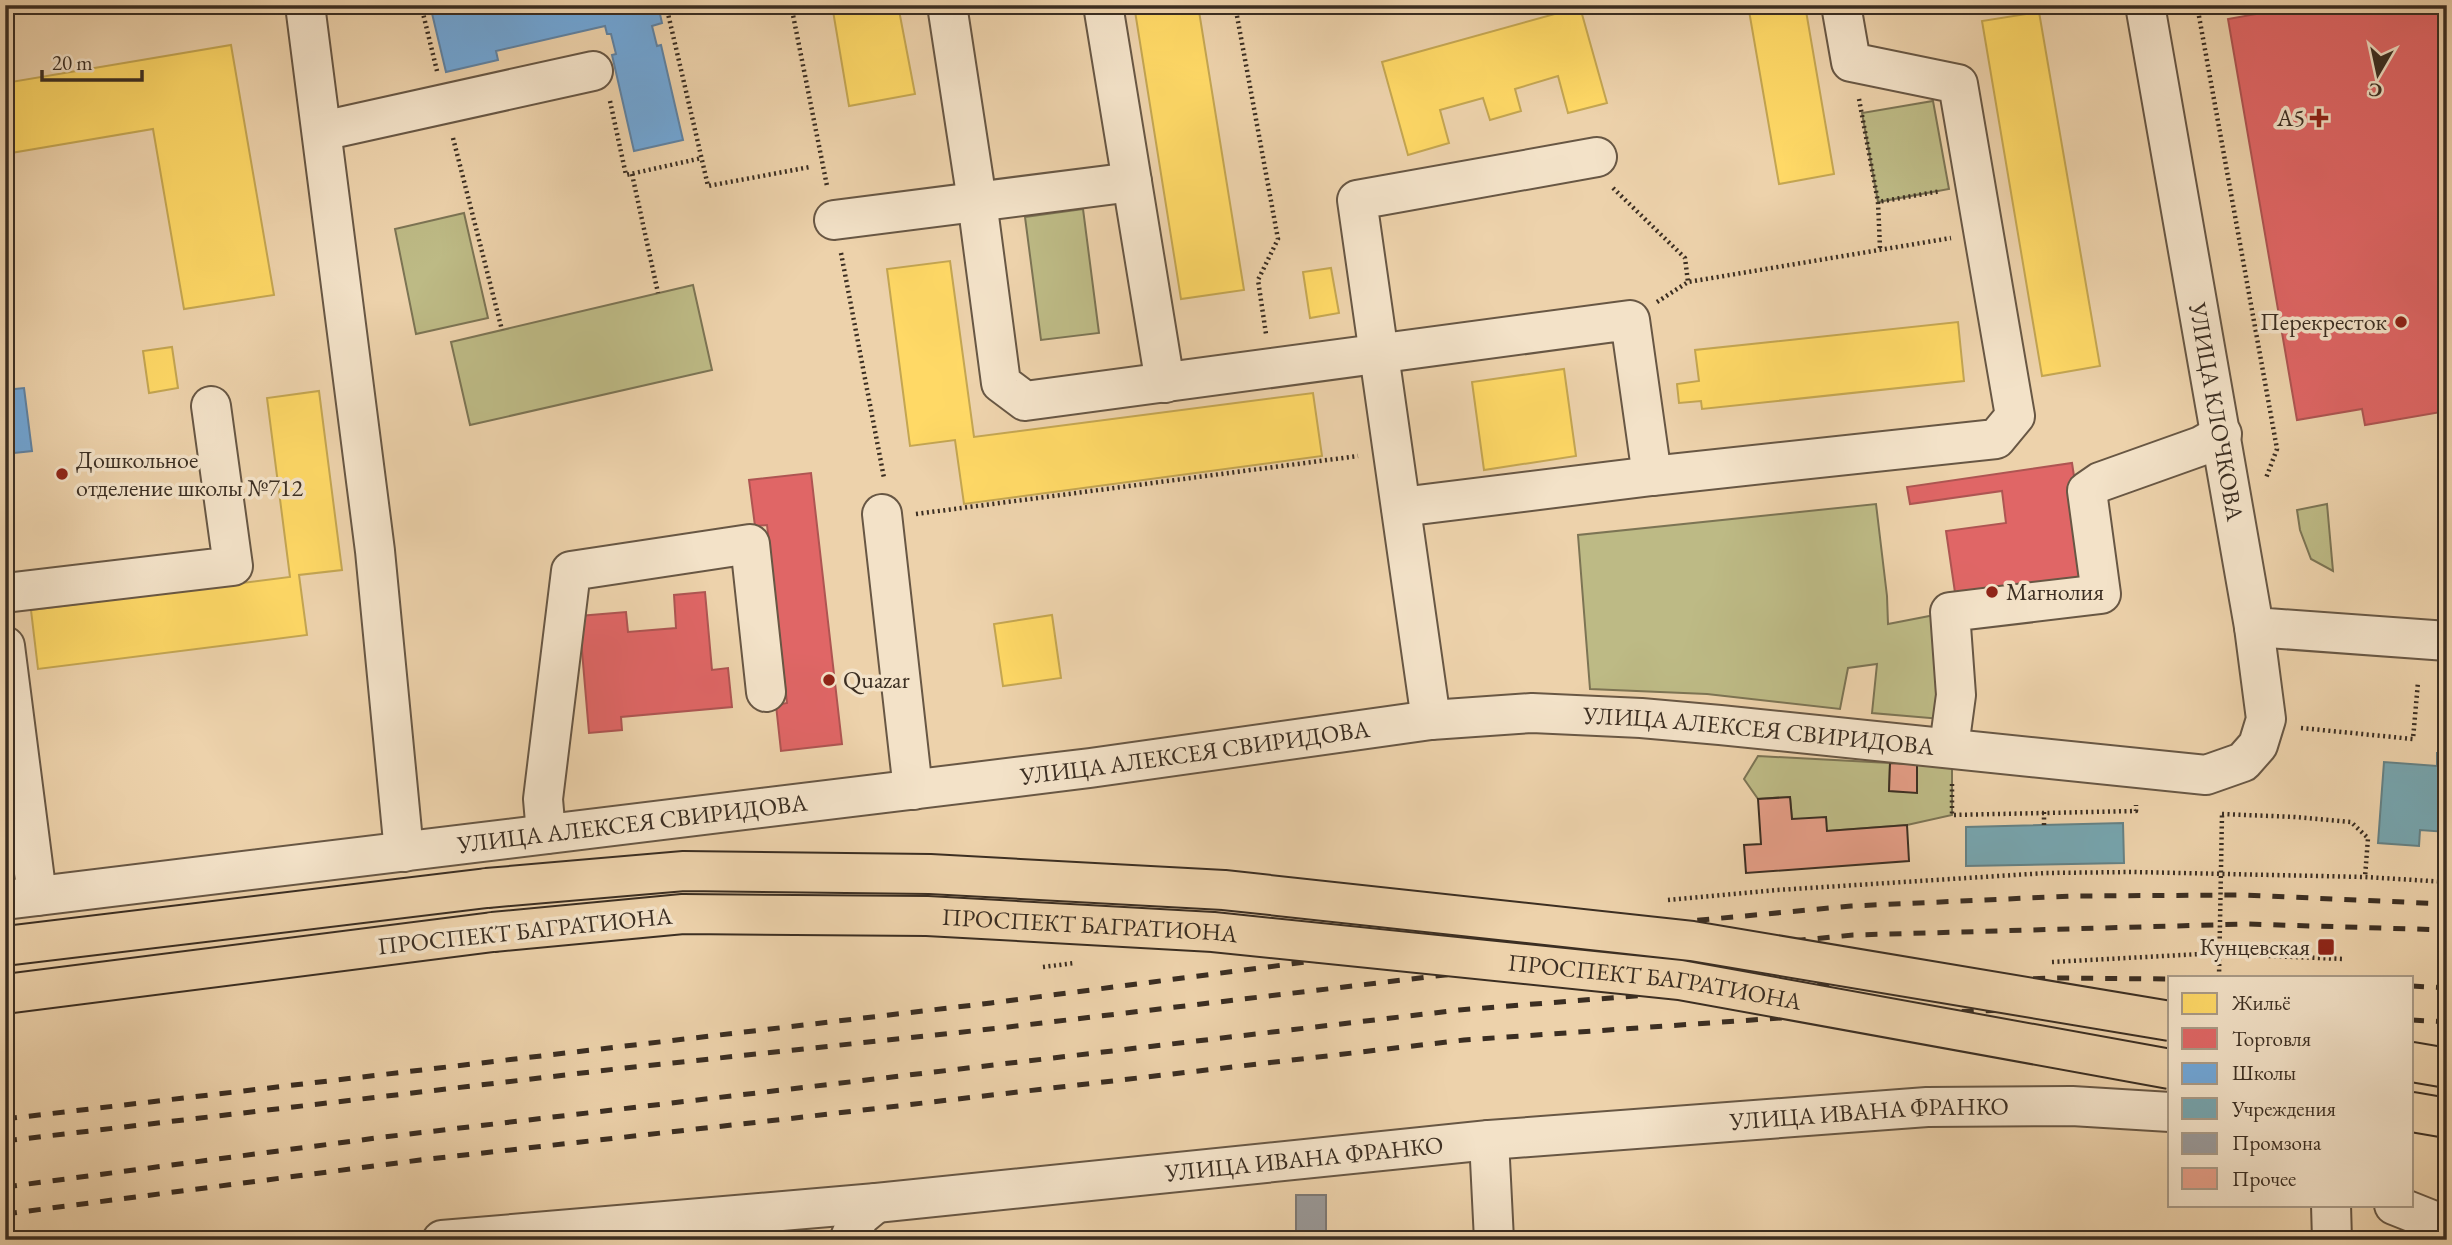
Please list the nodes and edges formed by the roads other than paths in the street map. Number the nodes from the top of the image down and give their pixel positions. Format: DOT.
graph roads {
  1 [pos="305,5"];
  2 [pos="947,5"];
  3 [pos="1103,5"];
  4 [pos="1841,5"];
  5 [pos="2145,5"];
  6 [pos="601,84"];
  7 [pos="322,131"];
  8 [pos="1597,157"];
  9 [pos="1132,182"];
  10 [pos="977,201"];
  11 [pos="834,220"];
  12 [pos="1380,355"];
  13 [pos="1165,383"];
  14 [pos="211,406"];
  15 [pos="2221,434"];
  16 [pos="1652,476"];
  17 [pos="1401,507"];
  18 [pos="883,516"];
  19 [pos="5,593"];
  20 [pos="2255,627"];
  21 [pos="2447,641"];
  22 [pos="5,646"];
  23 [pos="766,692"];
  24 [pos="1431,719"];
  25 [pos="1950,762"];
  26 [pos="913,790"];
  27 [pos="546,834"];
  28 [pos="404,852"];
  29 [pos="21,898"];
  30 [pos="5,946"];
  31 [pos="5,993"];
  32 [pos="2168,1021"];
  33 [pos="2414,1062"];
  34 [pos="2447,1068"];
  35 [pos="2168,1069"];
  36 [pos="2168,1112"];
  37 [pos="2414,1112"];
  38 [pos="2447,1118"];
  39 [pos="1489,1140"];
  40 [pos="876,1203"];
  41 [pos="2331,1206"];
  42 [pos="2397,1206"];
  43 [pos="2447,1226"];
  44 [pos="442,1240"];
  45 [pos="849,1240"];
  46 [pos="1494,1240"];
  47 [pos="2332,1240"];
  1 -- 7 [label="street"];
  2 -- 10 [label="street"];
  3 -- 9 [label="street"];
  4 -- 16 [label="street"];
  5 -- 15 [label="street, УЛИЦА КЛОЧКОВА"];
  6 -- 7 [label="street"];
  7 -- 28 [label="street"];
  8 -- 12 [label="street"];
  9 -- 10 [label="street"];
  9 -- 13 [label="street"];
  10 -- 11 [label="street"];
  10 -- 13 [label="street"];
  12 -- 13 [label="street"];
  12 -- 16 [label="street"];
  12 -- 17 [label="street"];
  14 -- 19 [label="street"];
  15 -- 20 [label="street, УЛИЦА КЛОЧКОВА"];
  15 -- 25 [label="street"];
  16 -- 17 [label="street"];
  17 -- 24 [label="street"];
  18 -- 26 [label="street"];
  20 -- 21 [label="street"];
  20 -- 25 [label="street, УЛИЦА АЛЕКСЕЯ СВИРИДОВА"];
  22 -- 29 [label="street"];
  23 -- 27 [label="street"];
  24 -- 25 [label="street, УЛИЦА АЛЕКСЕЯ СВИРИДОВА"];
  24 -- 26 [label="street, УЛИЦА АЛЕКСЕЯ СВИРИДОВА"];
  26 -- 27 [label="street, УЛИЦА АЛЕКСЕЯ СВИРИДОВА"];
  27 -- 28 [label="street, УЛИЦА АЛЕКСЕЯ СВИРИДОВА"];
  28 -- 29 [label="street, УЛИЦА АЛЕКСЕЯ СВИРИДОВА"];
  30 -- 32 [label="main road, ПРОСПЕКТ БАГРАТИОНА, bridge"];
  31 -- 35 [label="main road, ПРОСПЕКТ БАГРАТИОНА, bridge"];
  33 -- 34 [label="main road"];
  36 -- 39 [label="street, УЛИЦА ИВАНА ФРАНКО"];
  37 -- 38 [label="main road"];
  39 -- 40 [label="street, УЛИЦА ИВАНА ФРАНКО"];
  39 -- 46 [label="street"];
  40 -- 44 [label="street, УЛИЦА ИВАНА ФРАНКО"];
  40 -- 45 [label="street"];
  41 -- 47 [label="street"];
  42 -- 43 [label="street"];
}
